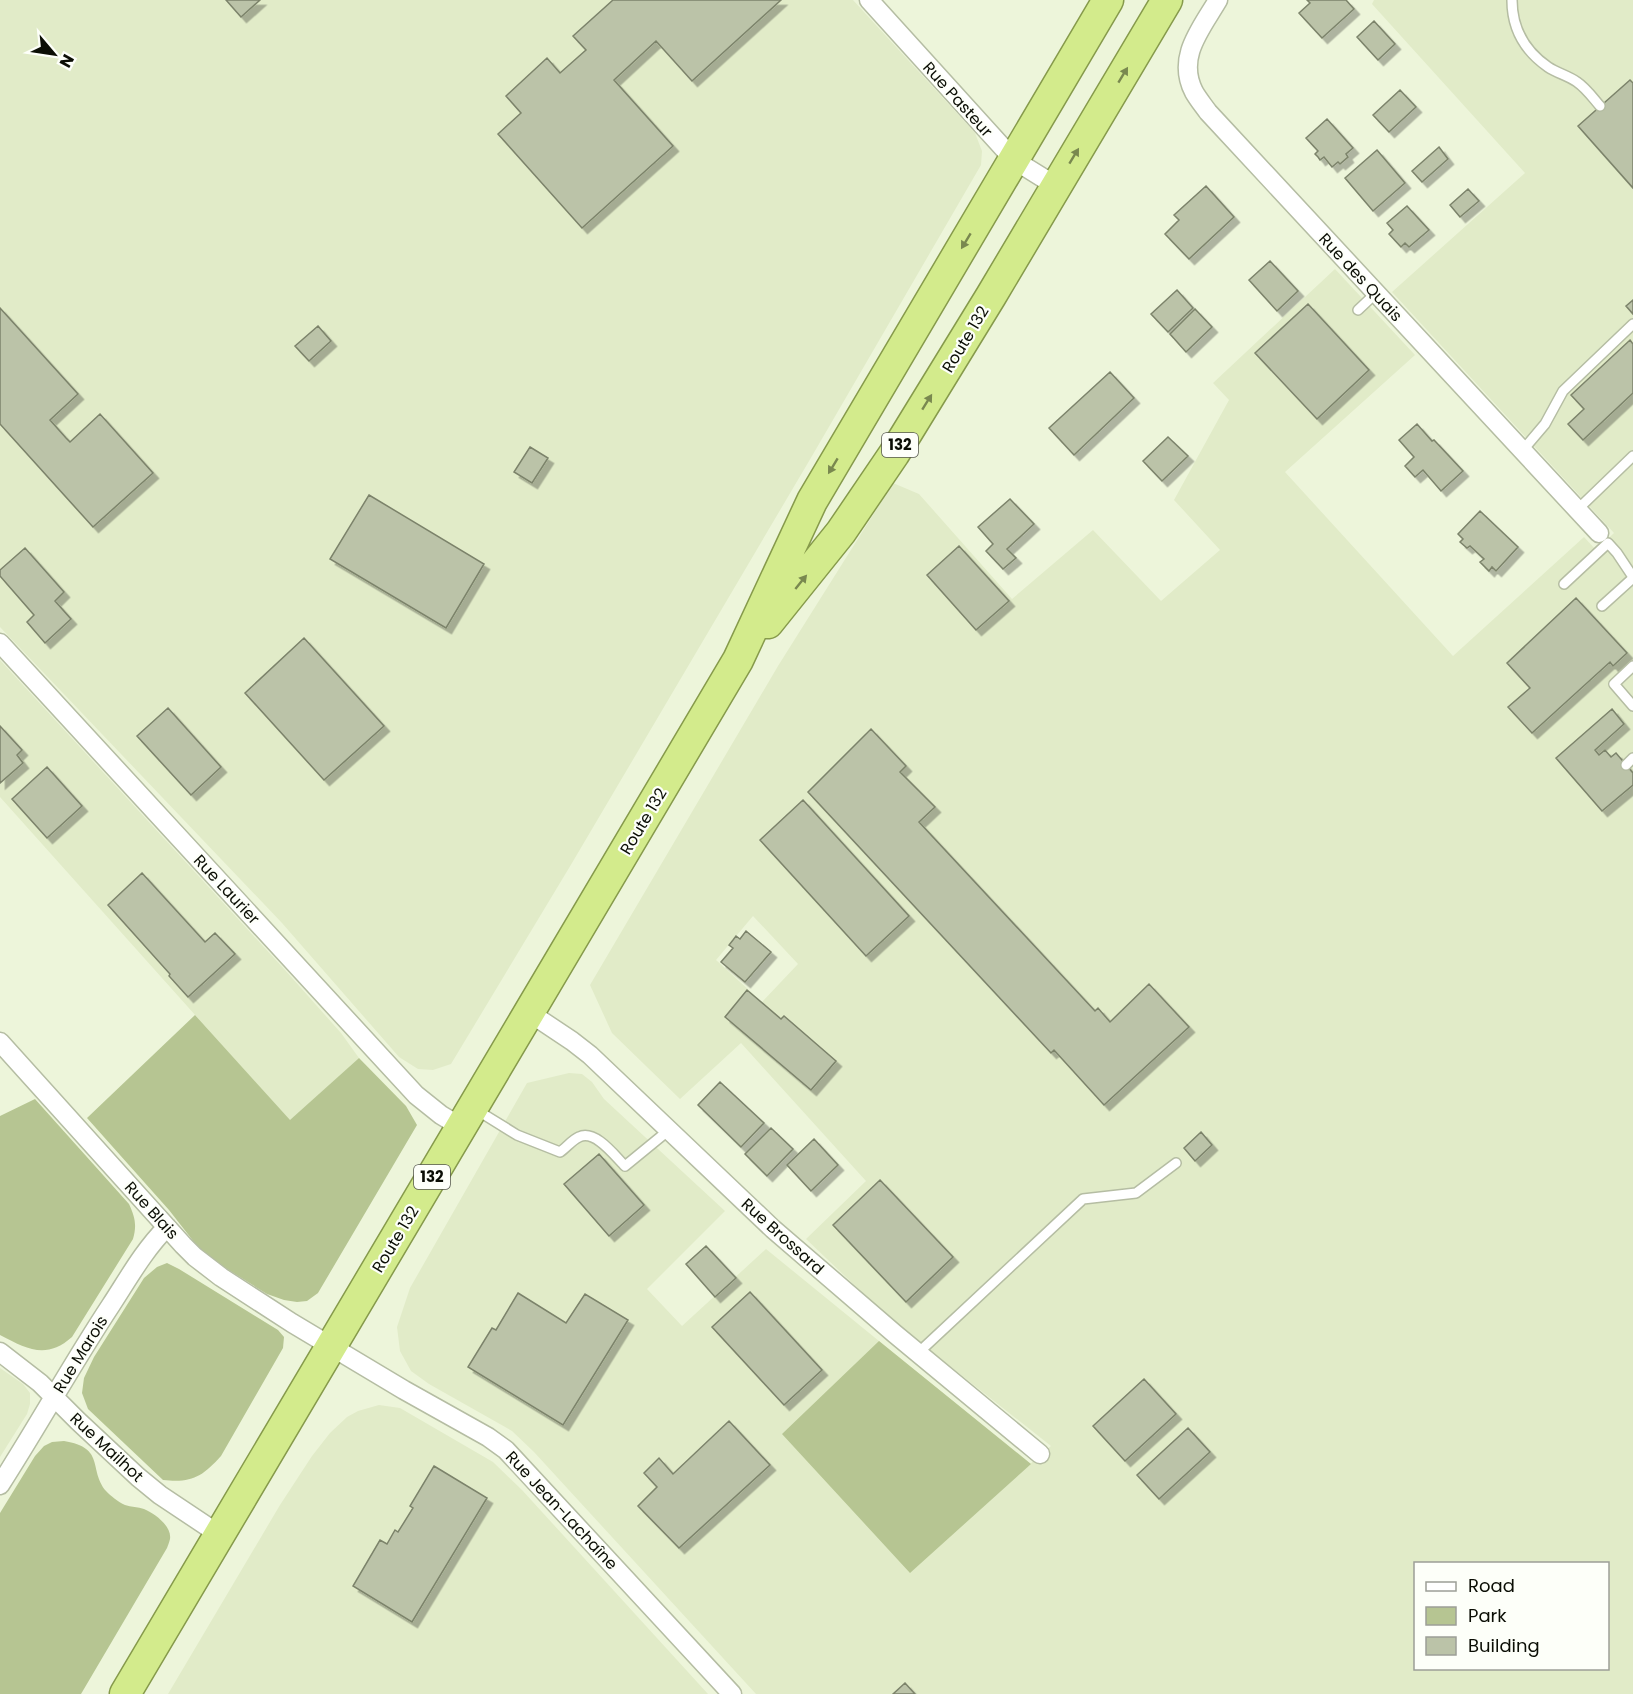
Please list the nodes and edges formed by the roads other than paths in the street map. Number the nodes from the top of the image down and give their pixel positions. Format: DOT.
graph roads {
  1 [pos="869,0"];
  2 [pos="1108,0"];
  3 [pos="1167,0"];
  4 [pos="1218,0"];
  5 [pos="1512,0"];
  6 [pos="1600,106"];
  7 [pos="1014,160"];
  8 [pos="1056,186"];
  9 [pos="1376,293"];
  10 [pos="1358,310"];
  11 [pos="1633,324"];
  12 [pos="855,430"];
  13 [pos="1522,451"];
  14 [pos="894,454"];
  15 [pos="1633,456"];
  16 [pos="1577,510"];
  17 [pos="1599,533"];
  18 [pos="1633,555"];
  19 [pos="1624,563"];
  20 [pos="1633,577"];
  21 [pos="1564,584"];
  22 [pos="1602,606"];
  23 [pos="0,643"];
  24 [pos="738,660"];
  25 [pos="1633,666"];
  26 [pos="1633,706"];
  27 [pos="530,1013"];
  28 [pos="0,1042"];
  29 [pos="467,1118"];
  30 [pos="669,1130"];
  31 [pos="1176,1162"];
  32 [pos="167,1227"];
  33 [pos="332,1346"];
  34 [pos="0,1352"];
  35 [pos="918,1353"];
  36 [pos="54,1397"];
  37 [pos="1040,1454"];
  38 [pos="0,1485"];
  39 [pos="220,1535"];
  40 [pos="125,1694"];
  41 [pos="732,1694"];
  1 -- 7 [label="street, Rue Pasteur"];
  2 -- 7 [label="highway, Route 132 / 132"];
  8 -- 3 [label="highway, Route 132 / 132, one-way"];
  4 -- 9 [label="street, Rue des Quais"];
  5 -- 6 [label="lane"];
  7 -- 8 [label="street, Rue Pasteur"];
  7 -- 12 [label="highway, Route 132 / 132, one-way"];
  14 -- 8 [label="highway, Route 132 / 132, one-way"];
  9 -- 10 [label="lane"];
  9 -- 13 [label="street, Rue des Quais"];
  11 -- 13 [label="lane"];
  12 -- 14 [label="highway"];
  12 -- 24 [label="highway, Route 132 / 132, one-way"];
  13 -- 16 [label="street, Rue des Quais"];
  24 -- 14 [label="highway, Route 132 / 132, one-way"];
  15 -- 16 [label="lane"];
  16 -- 17 [label="street, Rue des Quais"];
  18 -- 19 [label="lane"];
  19 -- 20 [label="lane"];
  19 -- 21 [label="lane"];
  20 -- 22 [label="lane"];
  23 -- 29 [label="street, Rue Laurier"];
  24 -- 27 [label="highway, Route 132 / 132"];
  25 -- 26 [label="lane"];
  27 -- 29 [label="highway, Route 132 / 132"];
  27 -- 30 [label="street, Rue Brossard"];
  28 -- 32 [label="street, Rue Blais"];
  29 -- 30 [label="lane"];
  29 -- 33 [label="highway, Route 132 / 132"];
  30 -- 35 [label="street, Rue Brossard"];
  31 -- 35 [label="lane"];
  32 -- 33 [label="street, Rue Blais"];
  32 -- 36 [label="street, Rue Marois"];
  33 -- 39 [label="highway, Route 132 / 132"];
  33 -- 41 [label="street, Rue Jean-Lachaîne"];
  34 -- 36 [label="street, Rue Mailhot"];
  35 -- 37 [label="street, Rue Brossard"];
  36 -- 38 [label="street, Rue Marois"];
  36 -- 39 [label="street, Rue Mailhot"];
  39 -- 40 [label="highway, Route 132 / 132"];
}
